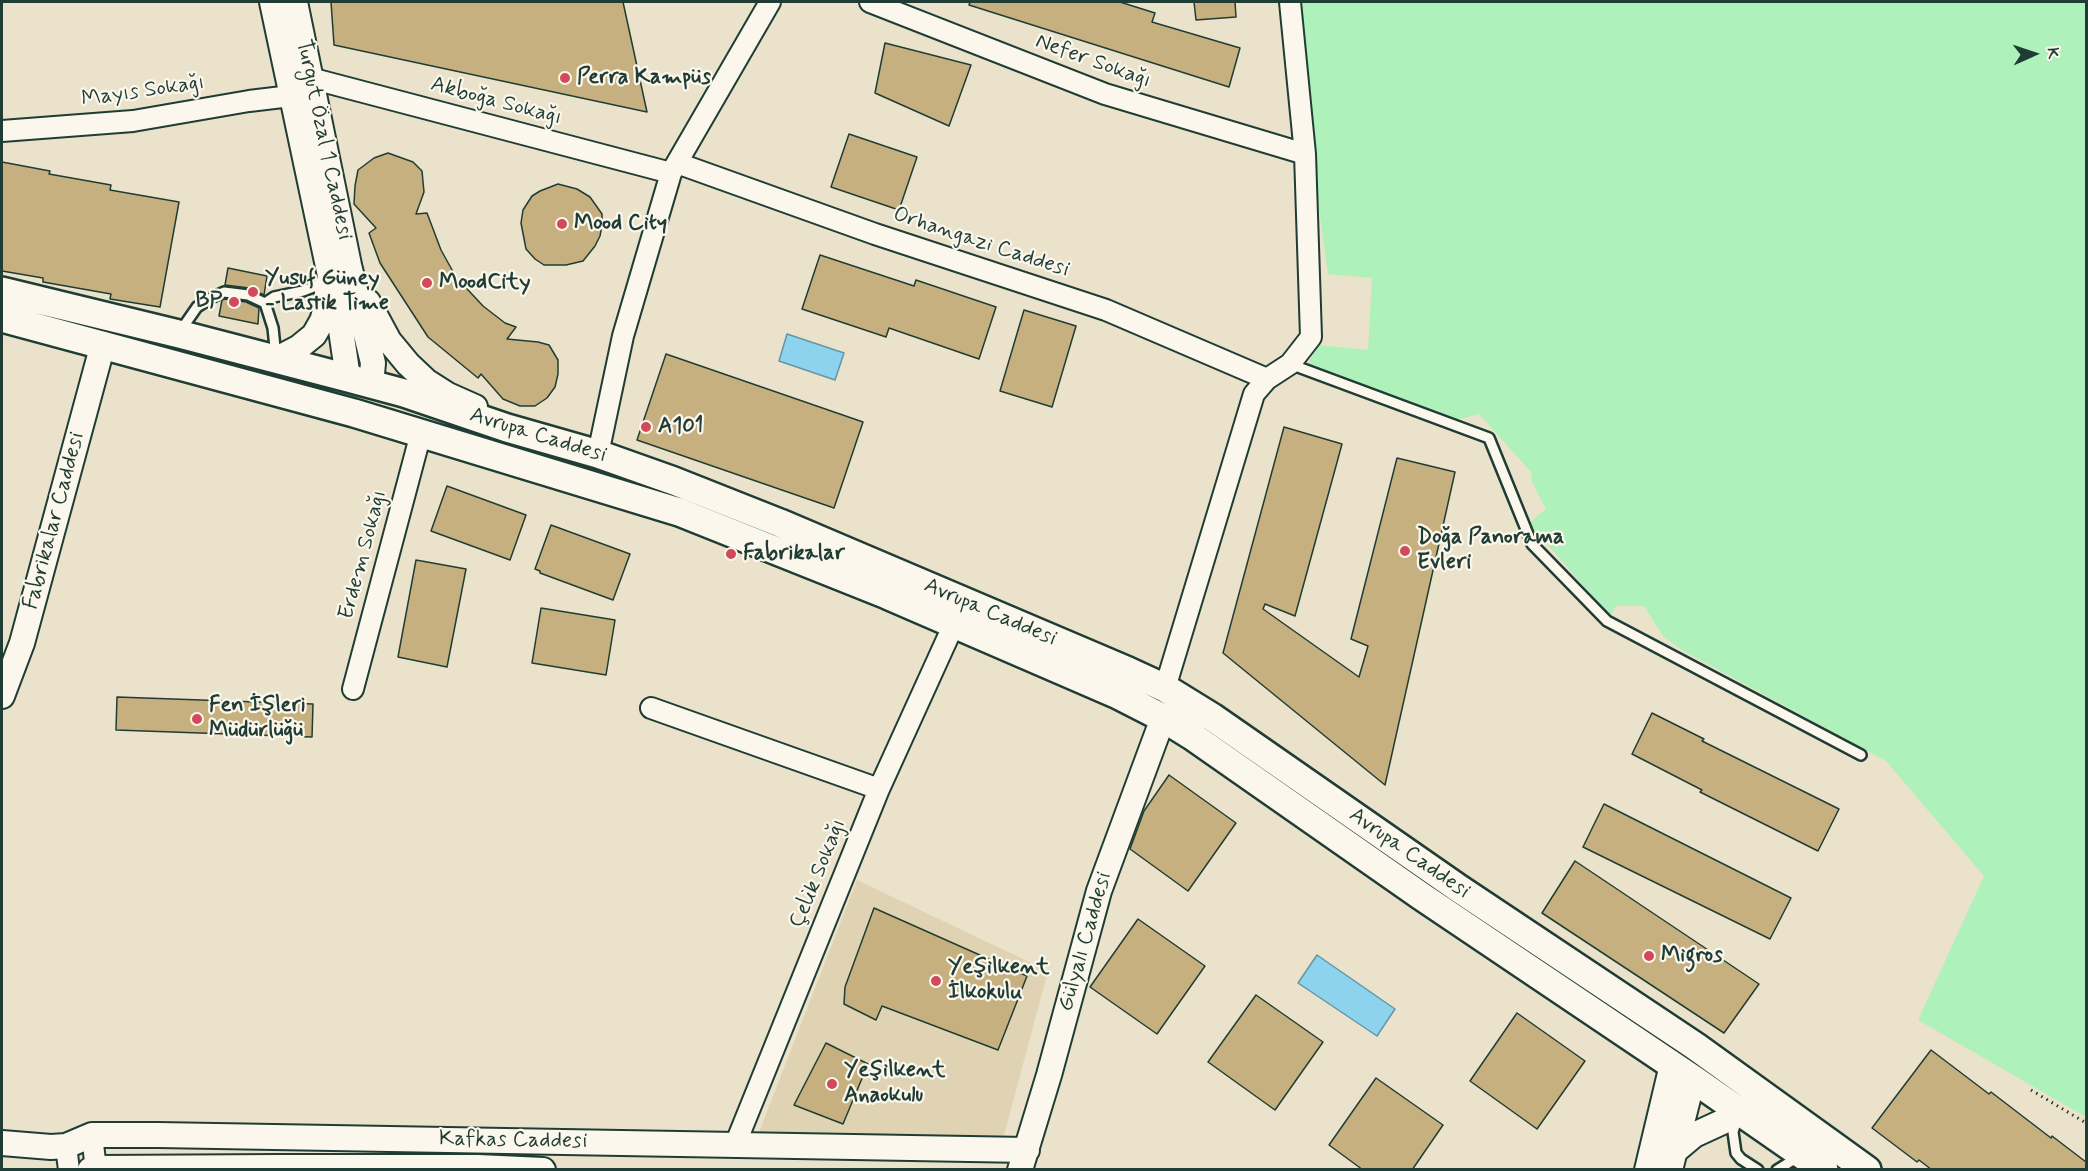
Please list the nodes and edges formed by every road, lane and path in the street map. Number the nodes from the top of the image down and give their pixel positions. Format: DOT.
graph roads {
  1 [pos="272,2"];
  2 [pos="295,2"];
  3 [pos="770,2"];
  4 [pos="870,2"];
  5 [pos="1290,2"];
  6 [pos="310,78"];
  7 [pos="291,96"];
  8 [pos="2,131"];
  9 [pos="1305,154"];
  10 [pos="674,168"];
  11 [pos="338,267"];
  12 [pos="2,291"];
  13 [pos="265,303"];
  14 [pos="2,318"];
  15 [pos="179,334"];
  16 [pos="103,345"];
  17 [pos="277,359"];
  18 [pos="1290,364"];
  19 [pos="1267,379"];
  20 [pos="360,381"];
  21 [pos="354,413"];
  22 [pos="507,428"];
  23 [pos="421,433"];
  24 [pos="598,454"];
  25 [pos="954,624"];
  26 [pos="1165,688"];
  27 [pos="352,689"];
  28 [pos="2,696"];
  29 [pos="651,708"];
  30 [pos="1164,718"];
  31 [pos="1860,755"];
  32 [pos="879,789"];
  33 [pos="1695,1046"];
  34 [pos="1683,1072"];
  35 [pos="2031,1090"];
  36 [pos="1739,1111"];
  37 [pos="2086,1123"];
  38 [pos="92,1135"];
  39 [pos="2,1143"];
  40 [pos="735,1144"];
  41 [pos="66,1146"];
  42 [pos="1801,1154"];
  43 [pos="1023,1160"];
  44 [pos="1673,1160"];
  45 [pos="94,1169"];
  46 [pos="69,1170"];
  47 [pos="543,1170"];
  48 [pos="1647,1170"];
  49 [pos="1758,1170"];
  50 [pos="1777,1170"];
  51 [pos="1824,1170"];
  52 [pos="1867,1170"];
  1 -- 7 [label="street, Turgut Özal 1 Caddesi"];
  2 -- 6 [label="street, Turgut Özal 1 Caddesi"];
  3 -- 10 [label="street"];
  4 -- 9 [label="street, Nefer Sokağı"];
  5 -- 9 [label="street"];
  6 -- 10 [label="street, Akboğa Sokağı"];
  6 -- 11 [label="street, Turgut Özal 1 Caddesi"];
  7 -- 8 [label="street, Mayıs Sokağı"];
  7 -- 11 [label="street, Turgut Özal 1 Caddesi"];
  9 -- 18 [label="street"];
  10 -- 19 [label="street, Orhangazi Caddesi"];
  10 -- 24 [label="street"];
  11 -- 13 [label="lane"];
  11 -- 17 [label="street"];
  11 -- 20 [label="street, Turgut Özal 1 Caddesi"];
  11 -- 22 [label="street"];
  12 -- 15 [label="main road, Avrupa Caddesi"];
  13 -- 15 [label="lane"];
  13 -- 17 [label="lane"];
  14 -- 16 [label="main road, Avrupa Caddesi"];
  15 -- 17 [label="main road, Avrupa Caddesi"];
  16 -- 21 [label="main road, Avrupa Caddesi"];
  16 -- 28 [label="street, Fabrikalar Caddesi"];
  17 -- 20 [label="main road, Avrupa Caddesi"];
  18 -- 19 [label="street"];
  18 -- 31 [label="lane"];
  19 -- 26 [label="street"];
  20 -- 21 [label="main road"];
  20 -- 22 [label="main road, Avrupa Caddesi"];
  21 -- 23 [label="main road, Avrupa Caddesi"];
  22 -- 24 [label="main road, Avrupa Caddesi"];
  23 -- 25 [label="main road, Avrupa Caddesi"];
  23 -- 27 [label="street, Erdem Sokağı"];
  24 -- 26 [label="main road, Avrupa Caddesi"];
  25 -- 30 [label="main road, Avrupa Caddesi"];
  25 -- 32 [label="street, Çelik Sokağı"];
  26 -- 33 [label="main road, Avrupa Caddesi"];
  29 -- 32 [label="street"];
  30 -- 34 [label="main road, Avrupa Caddesi"];
  30 -- 43 [label="street, Gülyalı Caddesi"];
  32 -- 40 [label="street, Çelik Sokağı"];
  33 -- 34 [label="main road"];
  33 -- 52 [label="main road, Avrupa Caddesi"];
  34 -- 36 [label="main road, Avrupa Caddesi"];
  34 -- 44 [label="street"];
  34 -- 48 [label="street"];
  35 -- 37 [label="path"];
  36 -- 42 [label="main road, Avrupa Caddesi"];
  36 -- 44 [label="street"];
  36 -- 49 [label="lane"];
  38 -- 40 [label="street, Kafkas Caddesi"];
  38 -- 41 [label="street, Kafkas Caddesi"];
  38 -- 45 [label="street"];
  39 -- 41 [label="street, Kafkas Caddesi"];
  40 -- 43 [label="street, Kafkas Caddesi"];
  41 -- 46 [label="street"];
  42 -- 50 [label="lane"];
  42 -- 51 [label="main road, Avrupa Caddesi"];
  45 -- 47 [label="street, Kafkas Caddesi"];
}
